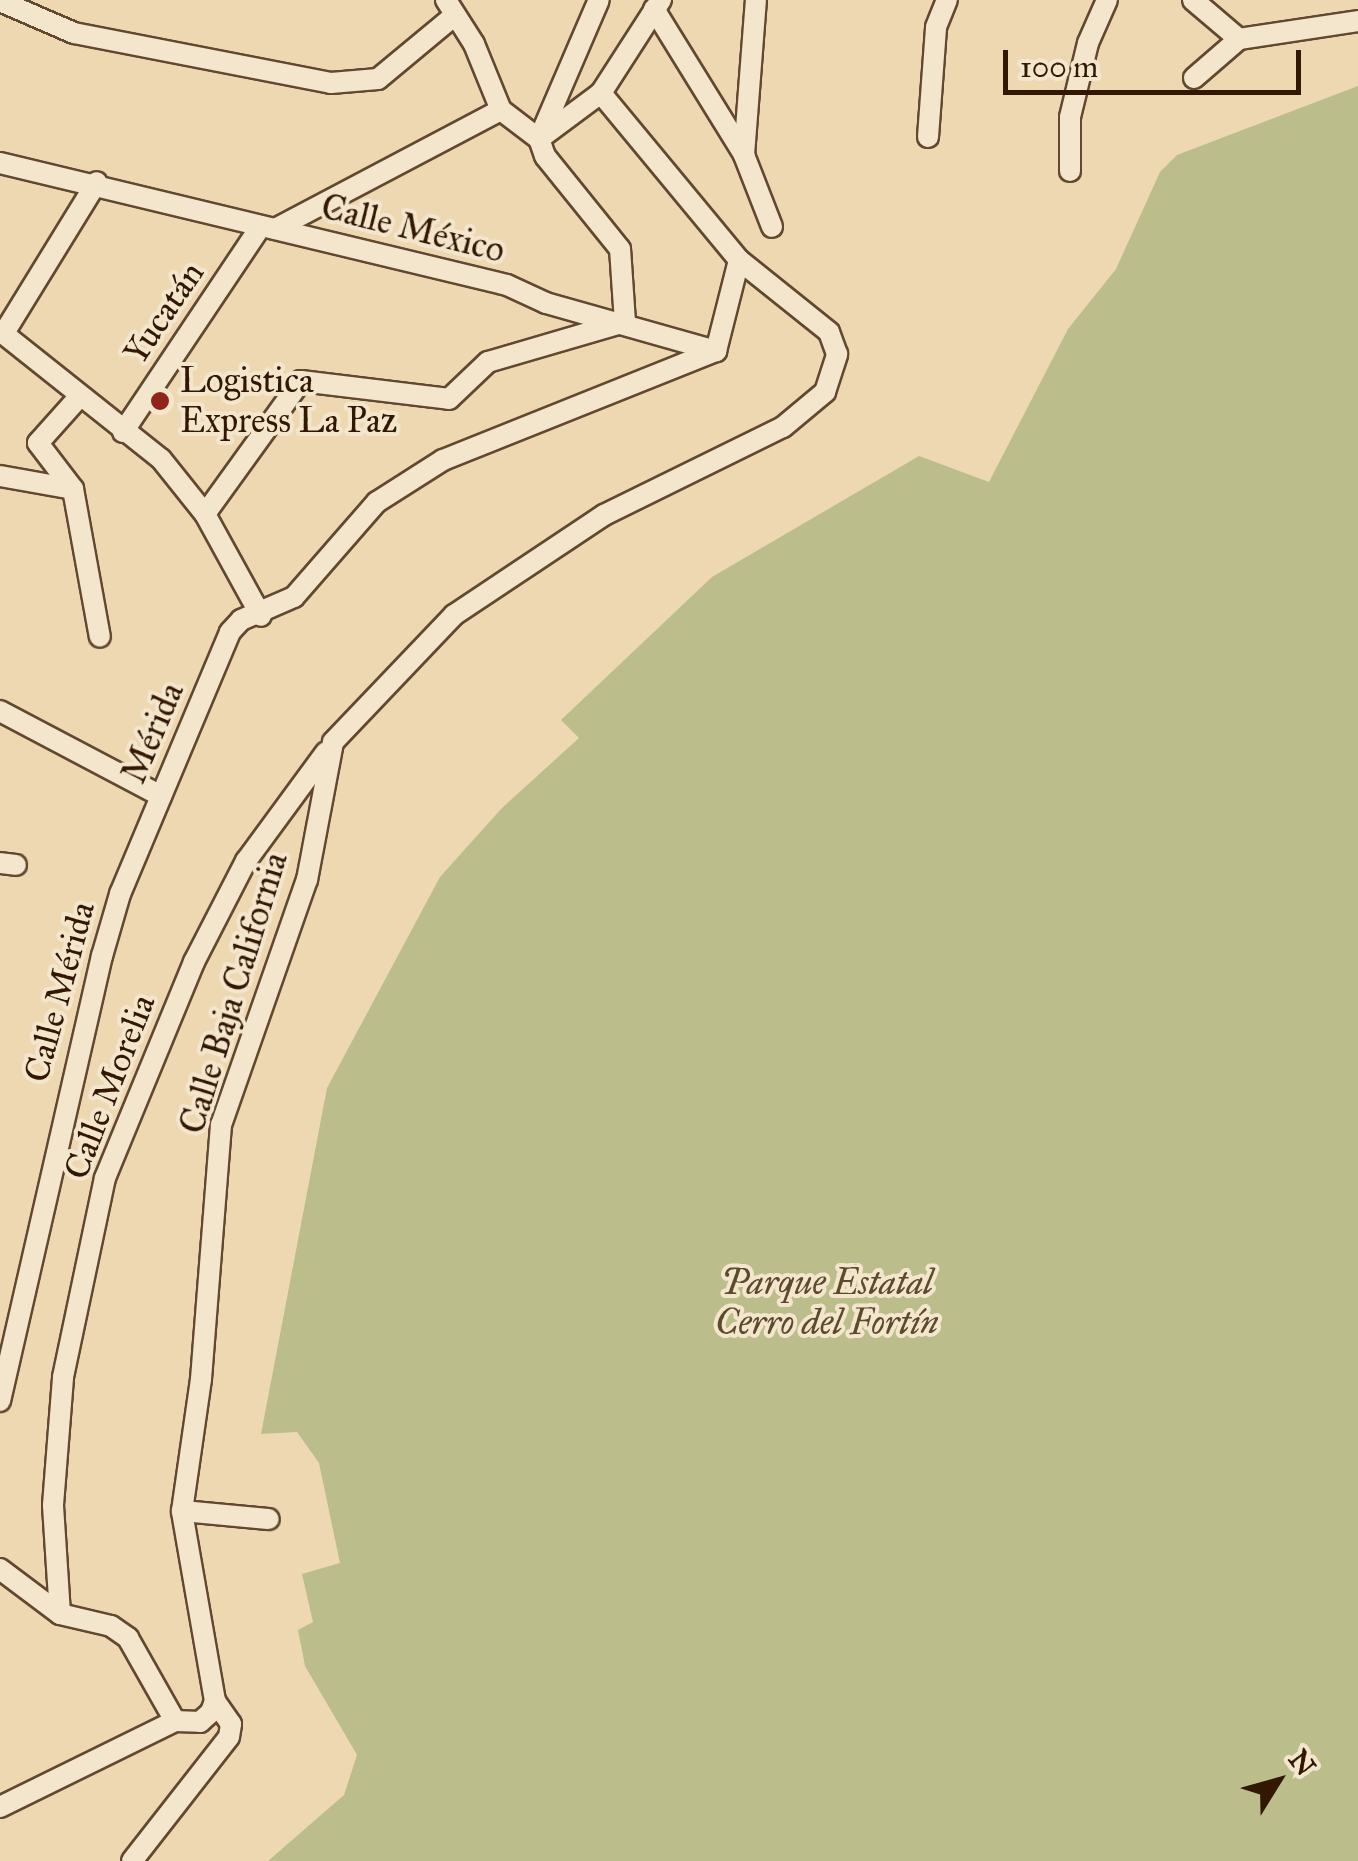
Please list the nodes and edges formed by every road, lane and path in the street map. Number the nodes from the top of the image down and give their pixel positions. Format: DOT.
graph roads {
  1 [pos="599,0"];
  2 [pos="756,0"];
  3 [pos="948,0"];
  4 [pos="1107,0"];
  5 [pos="1193,0"];
  6 [pos="0,1"];
  7 [pos="658,4"];
  8 [pos="451,8"];
  9 [pos="1358,21"];
  10 [pos="1239,40"];
  11 [pos="1194,78"];
  12 [pos="601,94"];
  13 [pos="501,110"];
  14 [pos="928,136"];
  15 [pos="539,139"];
  16 [pos="744,155"];
  17 [pos="0,163"];
  18 [pos="1070,170"];
  19 [pos="97,182"];
  20 [pos="772,227"];
  21 [pos="266,229"];
  22 [pos="740,260"];
  23 [pos="625,322"];
  24 [pos="2,332"];
  25 [pos="716,350"];
  26 [pos="80,396"];
  27 [pos="123,432"];
  28 [pos="0,476"];
  29 [pos="73,489"];
  30 [pos="205,514"];
  31 [pos="261,616"];
  32 [pos="100,637"];
  33 [pos="0,711"];
  34 [pos="333,742"];
  35 [pos="161,796"];
  36 [pos="120,894"];
  37 [pos="0,1400"];
  38 [pos="182,1511"];
  39 [pos="268,1519"];
  40 [pos="0,1570"];
  41 [pos="60,1614"];
  42 [pos="214,1701"];
  43 [pos="175,1721"];
  44 [pos="0,1807"];
  45 [pos="132,1861"];
  1 -- 15 [label="street"];
  2 -- 16 [label="street"];
  3 -- 14 [label="street"];
  4 -- 18 [label="street"];
  5 -- 10 [label="street"];
  6 -- 8 [label="street"];
  7 -- 12 [label="street"];
  7 -- 16 [label="street"];
  8 -- 13 [label="street"];
  9 -- 10 [label="street"];
  10 -- 11 [label="street"];
  12 -- 15 [label="street"];
  12 -- 22 [label="street"];
  13 -- 15 [label="street"];
  13 -- 21 [label="street"];
  15 -- 23 [label="street"];
  16 -- 20 [label="street"];
  17 -- 19 [label="street, Calle México"];
  19 -- 21 [label="street, Calle México"];
  19 -- 24 [label="street"];
  21 -- 23 [label="street, Calle México"];
  21 -- 27 [label="street, Yucatán"];
  22 -- 25 [label="street"];
  22 -- 34 [label="street"];
  23 -- 25 [label="street, Calle México"];
  23 -- 30 [label="street"];
  24 -- 26 [label="street"];
  25 -- 31 [label="street, Mérida"];
  26 -- 27 [label="street"];
  26 -- 29 [label="street"];
  27 -- 30 [label="street"];
  28 -- 29 [label="street"];
  29 -- 32 [label="street"];
  30 -- 31 [label="street"];
  31 -- 35 [label="street, Mérida"];
  33 -- 35 [label="street"];
  34 -- 38 [label="street, Calle Baja California"];
  34 -- 41 [label="street, Calle Morelia"];
  35 -- 36 [label="street, Mérida"];
  36 -- 37 [label="street, Calle Mérida"];
  38 -- 39 [label="street"];
  38 -- 42 [label="street, Calle Baja California"];
  40 -- 41 [label="street"];
  41 -- 43 [label="street"];
  42 -- 43 [label="street"];
  42 -- 45 [label="street, Calle Baja California"];
  43 -- 44 [label="street"];
}
